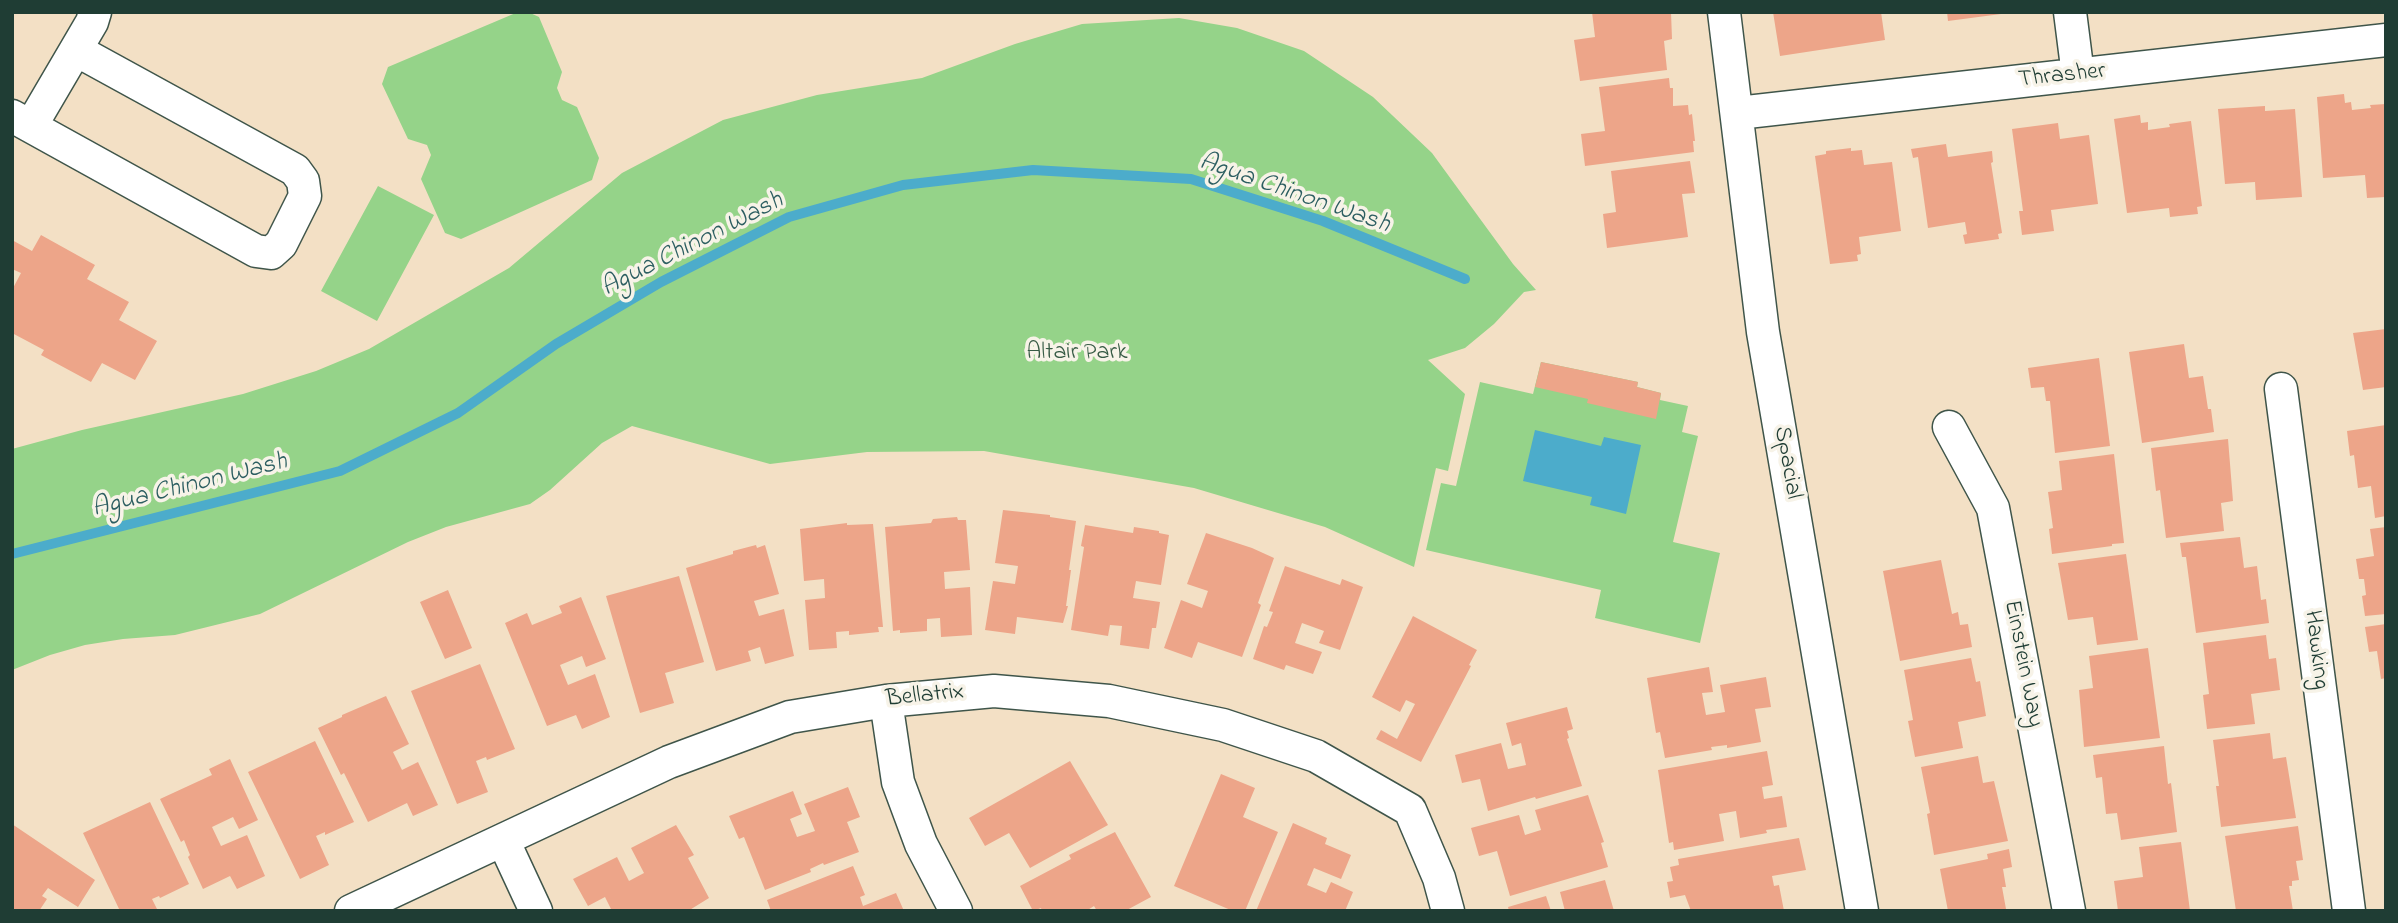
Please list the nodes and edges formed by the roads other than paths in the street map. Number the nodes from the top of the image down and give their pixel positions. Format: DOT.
graph roads {
  1 [pos="95,12"];
  2 [pos="1724,12"];
  3 [pos="2070,12"];
  4 [pos="2386,40"];
  5 [pos="76,50"];
  6 [pos="2078,75"];
  7 [pos="1738,113"];
  8 [pos="22,121"];
  9 [pos="2281,389"];
  10 [pos="1949,427"];
  11 [pos="886,701"];
  12 [pos="503,840"];
  13 [pos="351,911"];
  14 [pos="536,911"];
  15 [pos="956,911"];
  16 [pos="1448,911"];
  17 [pos="1861,911"];
  18 [pos="2069,911"];
  19 [pos="2349,911"];
  1 -- 5 [label="street"];
  2 -- 7 [label="street, Spacial"];
  3 -- 6 [label="street"];
  4 -- 6 [label="street, Thrasher"];
  5 -- 8 [label="street"];
  5 -- 8 [label="street"];
  6 -- 7 [label="street, Thrasher"];
  7 -- 17 [label="street, Spacial"];
  9 -- 19 [label="street, Hawking"];
  10 -- 18 [label="street, Einstein Way"];
  11 -- 12 [label="street, Bellatrix"];
  11 -- 15 [label="street"];
  11 -- 16 [label="street, Bellatrix"];
  12 -- 13 [label="street, Bellatrix"];
  12 -- 14 [label="street"];
}
